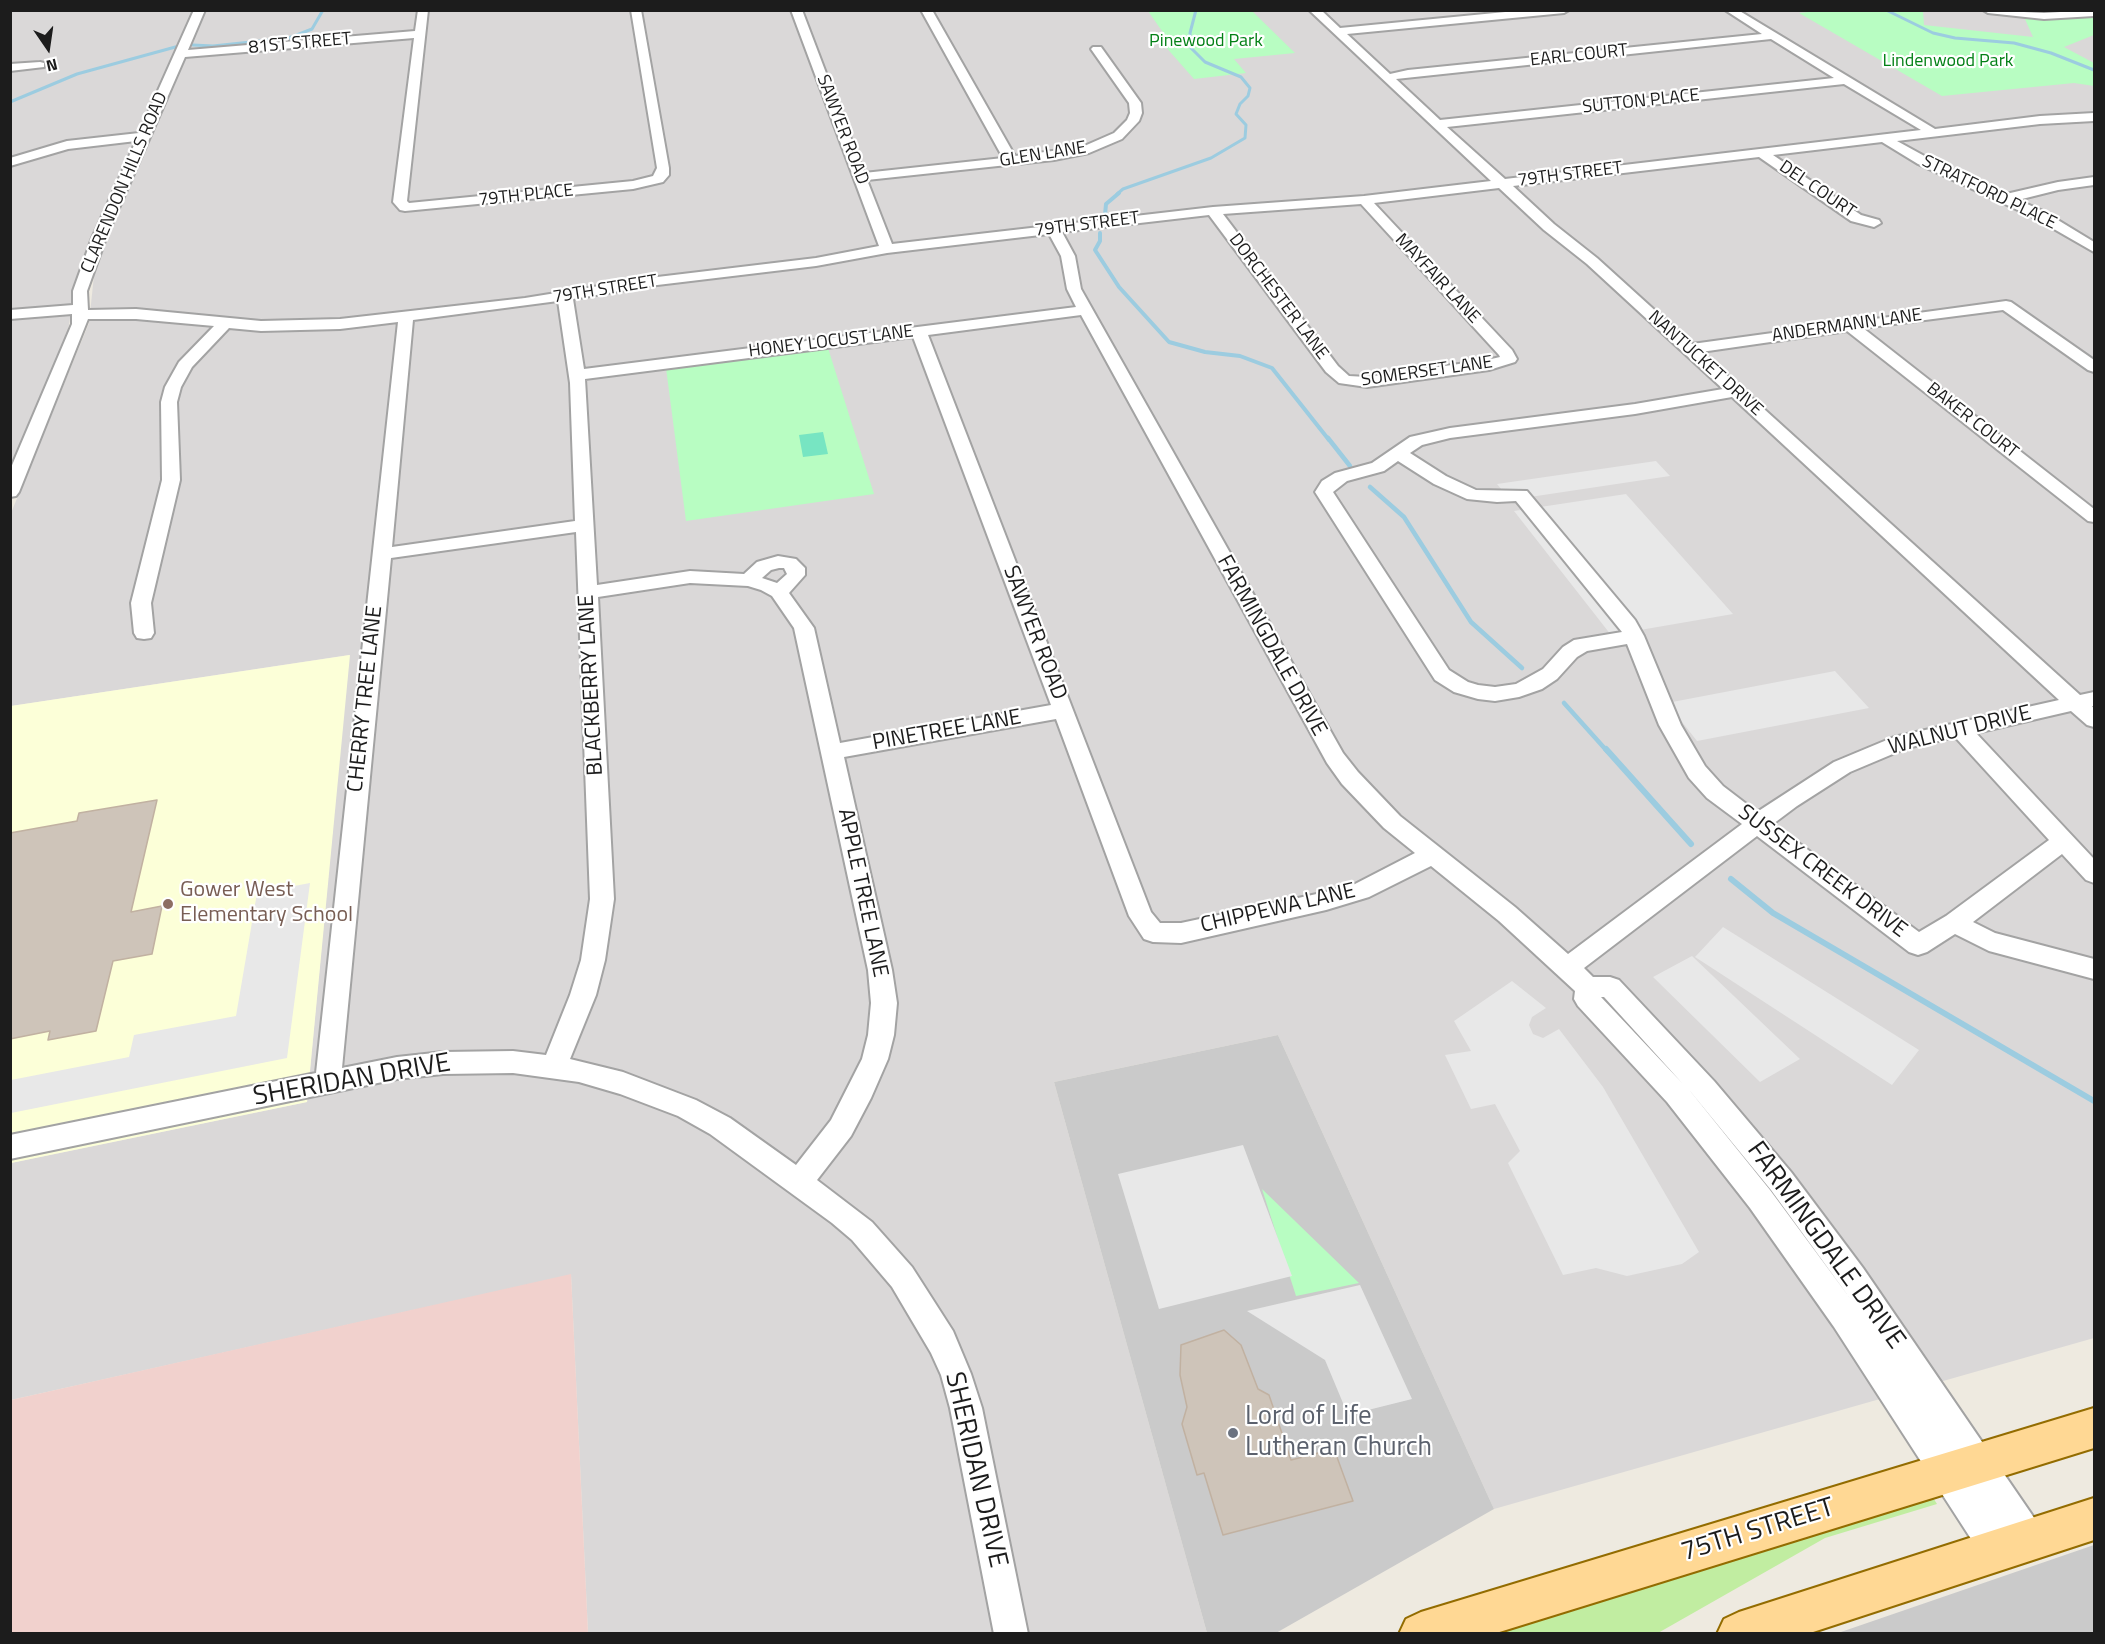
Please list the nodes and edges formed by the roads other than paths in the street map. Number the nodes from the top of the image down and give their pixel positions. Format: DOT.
graph roads {
  1 [pos="200,10"];
  2 [pos="423,10"];
  3 [pos="636,10"];
  4 [pos="796,10"];
  5 [pos="926,10"];
  6 [pos="1314,10"];
  7 [pos="1564,10"];
  8 [pos="1731,10"];
  9 [pos="1989,11"];
  10 [pos="2094,13"];
  11 [pos="1337,32"];
  12 [pos="420,34"];
  13 [pos="1772,36"];
  14 [pos="1097,49"];
  15 [pos="181,54"];
  16 [pos="40,65"];
  17 [pos="10,68"];
  18 [pos="1386,78"];
  19 [pos="1845,80"];
  20 [pos="2094,117"];
  21 [pos="1437,124"];
  22 [pos="1932,132"];
  23 [pos="144,136"];
  24 [pos="1883,138"];
  25 [pos="1761,153"];
  26 [pos="1011,161"];
  27 [pos="10,162"];
  28 [pos="860,177"];
  29 [pos="2094,181"];
  30 [pos="1501,183"];
  31 [pos="2008,198"];
  32 [pos="1364,200"];
  33 [pos="1213,211"];
  34 [pos="1874,223"];
  35 [pos="1053,229"];
  36 [pos="2094,248"];
  37 [pos="887,249"];
  38 [pos="565,297"];
  39 [pos="1086,310"];
  40 [pos="80,312"];
  41 [pos="10,315"];
  42 [pos="406,316"];
  43 [pos="225,323"];
  44 [pos="1849,326"];
  45 [pos="919,331"];
  46 [pos="1688,349"];
  47 [pos="1509,359"];
  48 [pos="2094,366"];
  49 [pos="577,375"];
  50 [pos="1345,380"];
  51 [pos="1735,392"];
  52 [pos="1400,454"];
  53 [pos="10,492"];
  54 [pos="2094,517"];
  55 [pos="583,525"];
  56 [pos="381,554"];
  57 [pos="748,580"];
  58 [pos="587,592"];
  59 [pos="779,592"];
  60 [pos="144,633"];
  61 [pos="1634,636"];
  62 [pos="2085,701"];
  63 [pos="1063,710"];
  64 [pos="2094,720"];
  65 [pos="1959,728"];
  66 [pos="831,752"];
  67 [pos="1758,824"];
  68 [pos="2064,841"];
  69 [pos="1432,855"];
  70 [pos="2094,874"];
  71 [pos="1954,923"];
  72 [pos="1153,932"];
  73 [pos="2094,969"];
  74 [pos="1578,977"];
  75 [pos="554,1067"];
  76 [pos="328,1082"];
  77 [pos="10,1147"];
  78 [pos="799,1182"];
  79 [pos="2094,1428"];
  80 [pos="1964,1469"];
  81 [pos="2094,1519"];
  82 [pos="2013,1545"];
  83 [pos="1011,1634"];
  84 [pos="1421,1634"];
  85 [pos="1739,1634"];
  1 -- 15 [label="street, CLARENDON HILLS ROAD"];
  2 -- 12 [label="street"];
  3 -- 12 [label="street, 79TH PLACE"];
  4 -- 28 [label="street, SAWYER ROAD"];
  5 -- 26 [label="street"];
  6 -- 11 [label="street, NANTUCKET DRIVE"];
  7 -- 11 [label="street"];
  8 -- 13 [label="street, STRATFORD PLACE"];
  9 -- 10 [label="street"];
  11 -- 18 [label="street, NANTUCKET DRIVE"];
  12 -- 15 [label="street, 81ST STREET"];
  13 -- 18 [label="street, EARL COURT"];
  13 -- 19 [label="street, STRATFORD PLACE"];
  14 -- 26 [label="street, GLEN LANE"];
  15 -- 23 [label="street, CLARENDON HILLS ROAD"];
  16 -- 17 [label="street"];
  18 -- 21 [label="street, NANTUCKET DRIVE"];
  19 -- 21 [label="street, SUTTON PLACE"];
  19 -- 22 [label="street, STRATFORD PLACE"];
  20 -- 22 [label="street, 79TH STREET"];
  21 -- 30 [label="street, NANTUCKET DRIVE"];
  22 -- 24 [label="street, 79TH STREET"];
  23 -- 27 [label="street"];
  23 -- 40 [label="street, CLARENDON HILLS ROAD"];
  24 -- 25 [label="street, 79TH STREET"];
  24 -- 31 [label="street, STRATFORD PLACE"];
  25 -- 30 [label="street, 79TH STREET"];
  25 -- 34 [label="street, DEL COURT"];
  26 -- 28 [label="street, GLEN LANE"];
  28 -- 37 [label="street, SAWYER ROAD"];
  29 -- 31 [label="street"];
  30 -- 32 [label="street, 79TH STREET"];
  30 -- 46 [label="street, NANTUCKET DRIVE"];
  31 -- 36 [label="street, STRATFORD PLACE"];
  32 -- 33 [label="street, 79TH STREET"];
  32 -- 47 [label="street, MAYFAIR LANE"];
  33 -- 35 [label="street, 79TH STREET"];
  33 -- 50 [label="street, DORCHESTER LANE"];
  35 -- 37 [label="street, 79TH STREET"];
  35 -- 39 [label="street, FARMINGDALE DRIVE"];
  37 -- 38 [label="street, 79TH STREET"];
  38 -- 42 [label="street, 79TH STREET"];
  38 -- 49 [label="street, BLACKBERRY LANE"];
  39 -- 45 [label="street, HONEY LOCUST LANE"];
  39 -- 69 [label="street, FARMINGDALE DRIVE"];
  40 -- 41 [label="street, 79TH STREET"];
  40 -- 43 [label="street, 79TH STREET"];
  40 -- 53 [label="street, CLARENDON HILLS ROAD"];
  42 -- 43 [label="street, 79TH STREET"];
  42 -- 56 [label="street, CHERRY TREE LANE"];
  43 -- 60 [label="street"];
  44 -- 46 [label="street, ANDERMANN LANE"];
  44 -- 48 [label="street, ANDERMANN LANE"];
  44 -- 54 [label="street, BAKER COURT"];
  45 -- 49 [label="street, HONEY LOCUST LANE"];
  45 -- 63 [label="street, SAWYER ROAD"];
  46 -- 51 [label="street, NANTUCKET DRIVE"];
  47 -- 50 [label="street, SOMERSET LANE"];
  49 -- 55 [label="street, BLACKBERRY LANE"];
  51 -- 52 [label="street"];
  51 -- 62 [label="street, NANTUCKET DRIVE"];
  52 -- 61 [label="street, SUSSEX CREEK DRIVE"];
  52 -- 61 [label="street"];
  55 -- 56 [label="street"];
  55 -- 58 [label="street, BLACKBERRY LANE"];
  56 -- 76 [label="street, CHERRY TREE LANE"];
  57 -- 58 [label="street"];
  57 -- 59 [label="street"];
  57 -- 59 [label="street"];
  58 -- 75 [label="street, BLACKBERRY LANE"];
  59 -- 66 [label="street, APPLE TREE LANE"];
  61 -- 67 [label="street, SUSSEX CREEK DRIVE"];
  62 -- 64 [label="street, NANTUCKET DRIVE"];
  62 -- 65 [label="street, WALNUT DRIVE"];
  63 -- 66 [label="street, PINETREE LANE"];
  63 -- 72 [label="street, SAWYER ROAD"];
  65 -- 67 [label="street, WALNUT DRIVE"];
  65 -- 68 [label="street"];
  66 -- 78 [label="street, APPLE TREE LANE"];
  67 -- 71 [label="street, SUSSEX CREEK DRIVE"];
  67 -- 74 [label="street, WALNUT DRIVE"];
  68 -- 70 [label="street"];
  68 -- 71 [label="street"];
  69 -- 72 [label="street, CHIPPEWA LANE"];
  69 -- 74 [label="street, FARMINGDALE DRIVE"];
  71 -- 73 [label="street"];
  74 -- 80 [label="street, FARMINGDALE DRIVE"];
  75 -- 76 [label="street, SHERIDAN DRIVE"];
  75 -- 78 [label="street, SHERIDAN DRIVE"];
  76 -- 77 [label="street, SHERIDAN DRIVE"];
  78 -- 83 [label="street, SHERIDAN DRIVE"];
  79 -- 80 [label="main road, 75TH STREET"];
  80 -- 82 [label="street, FARMINGDALE DRIVE"];
  80 -- 84 [label="main road, 75TH STREET"];
  81 -- 82 [label="main road"];
  82 -- 85 [label="main road"];
}
